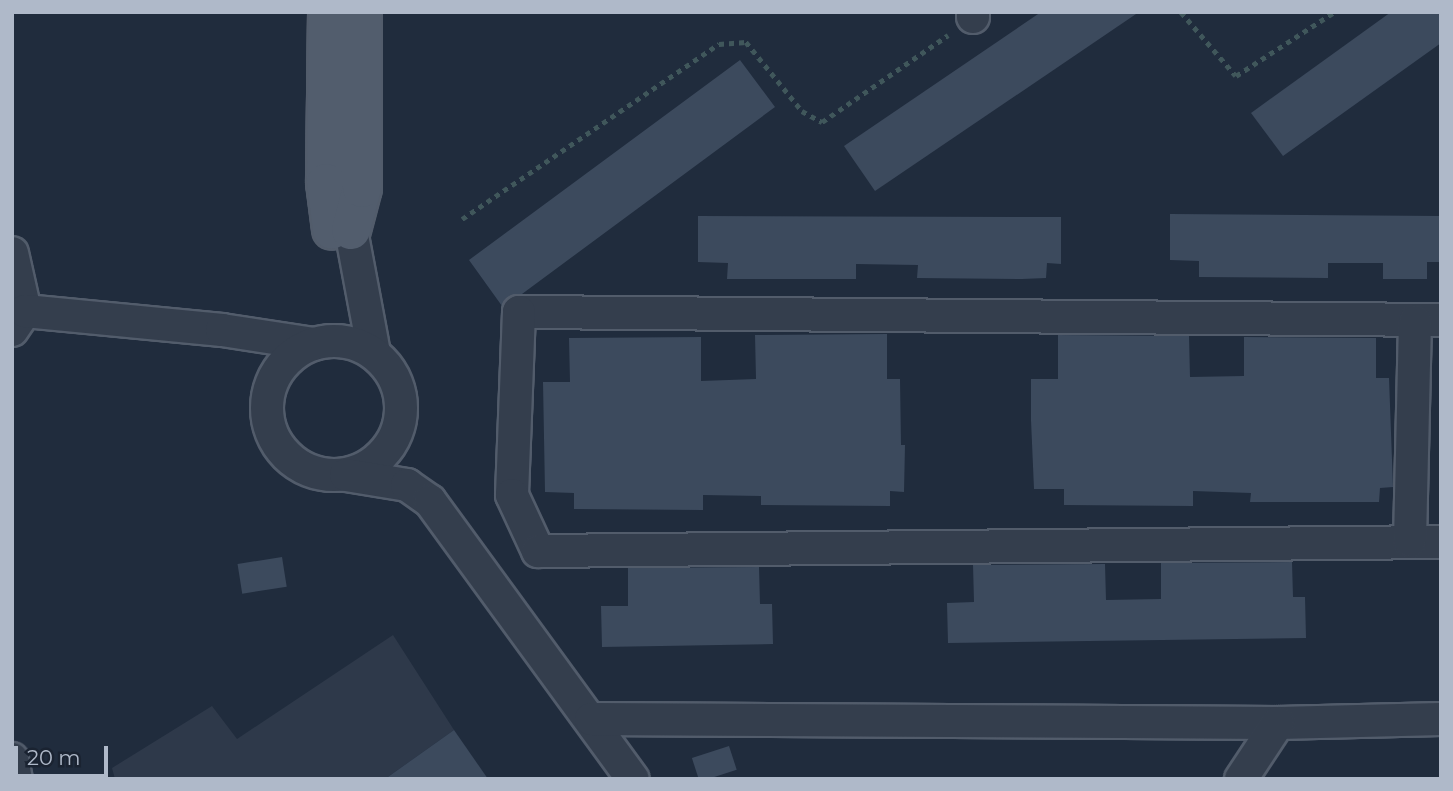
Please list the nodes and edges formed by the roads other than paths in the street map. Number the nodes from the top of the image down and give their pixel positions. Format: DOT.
graph roads {
  1 [pos="328,12"];
  2 [pos="362,12"];
  3 [pos="342,230"];
  4 [pos="12,253"];
  5 [pos="18,320"];
  6 [pos="1428,321"];
  7 [pos="314,344"];
  8 [pos="368,350"];
  9 [pos="346,475"];
  10 [pos="1410,541"];
  11 [pos="1441,542"];
  12 [pos="591,719"];
  13 [pos="1441,719"];
  14 [pos="1278,723"];
  15 [pos="12,760"];
  16 [pos="16,779"];
  17 [pos="633,779"];
  18 [pos="1241,779"];
  1 -- 3 [label="main road"];
  2 -- 3 [label="main road"];
  3 -- 8 [label="street"];
  4 -- 5 [label="street"];
  5 -- 7 [label="street"];
  6 -- 10 [label="street"];
  6 -- 10 [label="street"];
  7 -- 8 [label="street"];
  7 -- 9 [label="street"];
  8 -- 9 [label="street"];
  9 -- 12 [label="street"];
  10 -- 11 [label="street"];
  12 -- 14 [label="street"];
  12 -- 17 [label="street"];
  13 -- 14 [label="street"];
  14 -- 18 [label="street"];
  15 -- 16 [label="street"];
}
